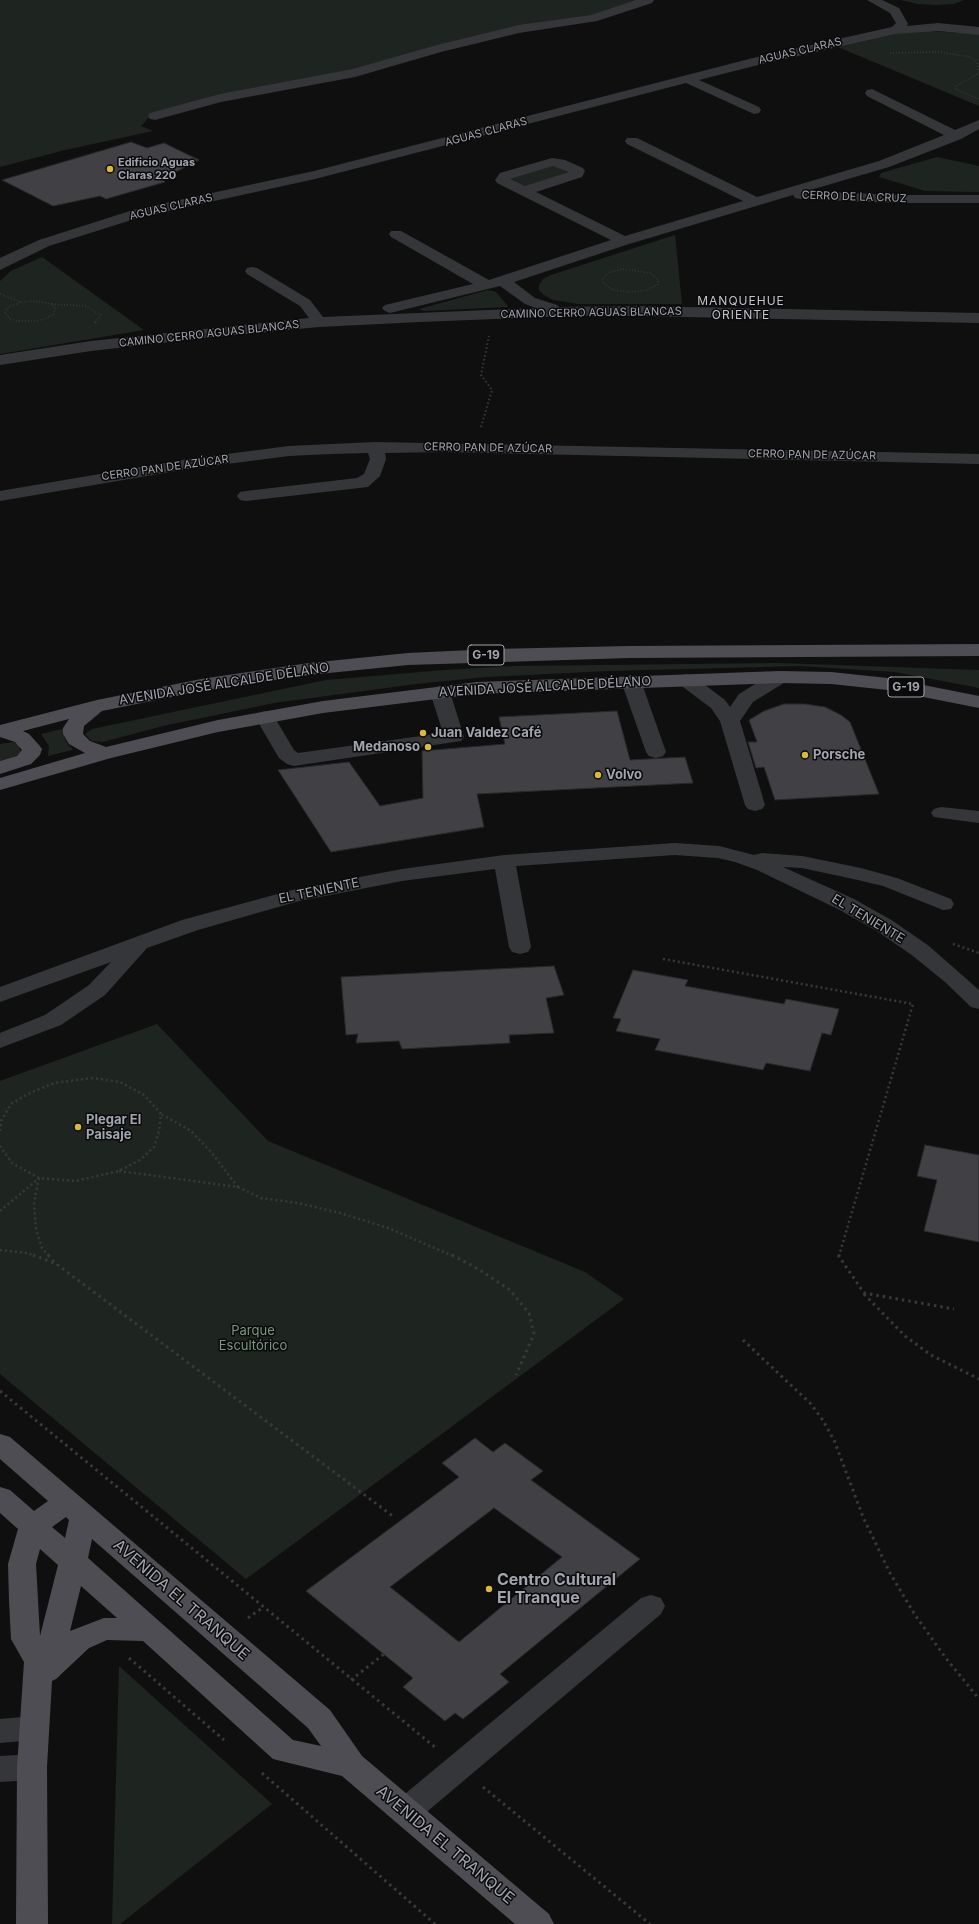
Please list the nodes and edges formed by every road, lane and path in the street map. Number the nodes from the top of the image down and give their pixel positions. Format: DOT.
graph roads {
  1 [pos="648,0"];
  2 [pos="873,0"];
  3 [pos="896,30"];
  4 [pos="979,31"];
  5 [pos="853,38"];
  6 [pos="687,79"];
  7 [pos="872,93"];
  8 [pos="979,99"];
  9 [pos="754,110"];
  10 [pos="155,116"];
  11 [pos="979,124"];
  12 [pos="956,136"];
  13 [pos="632,141"];
  14 [pos="847,175"];
  15 [pos="529,194"];
  16 [pos="780,194"];
  17 [pos="927,198"];
  18 [pos="979,199"];
  19 [pos="755,202"];
  20 [pos="396,234"];
  21 [pos="624,241"];
  22 [pos="0,266"];
  23 [pos="633,269"];
  24 [pos="252,271"];
  25 [pos="503,281"];
  26 [pos="487,285"];
  27 [pos="0,294"];
  28 [pos="530,300"];
  29 [pos="21,302"];
  30 [pos="52,304"];
  31 [pos="411,304"];
  32 [pos="569,311"];
  33 [pos="501,314"];
  34 [pos="420,317"];
  35 [pos="979,318"];
  36 [pos="319,322"];
  37 [pos="91,346"];
  38 [pos="0,360"];
  39 [pos="480,432"];
  40 [pos="375,447"];
  41 [pos="979,459"];
  42 [pos="374,468"];
  43 [pos="284,478"];
  44 [pos="0,496"];
  45 [pos="246,496"];
  46 [pos="979,650"];
  47 [pos="780,677"];
  48 [pos="686,680"];
  49 [pos="631,681"];
  50 [pos="440,692"];
  51 [pos="979,702"];
  52 [pos="97,706"];
  53 [pos="265,717"];
  54 [pos="730,721"];
  55 [pos="2,731"];
  56 [pos="656,752"];
  57 [pos="105,753"];
  58 [pos="0,768"];
  59 [pos="0,784"];
  60 [pos="755,805"];
  61 [pos="941,813"];
  62 [pos="979,818"];
  63 [pos="742,858"];
  64 [pos="504,861"];
  65 [pos="943,904"];
  66 [pos="139,944"];
  67 [pos="520,947"];
  68 [pos="663,959"];
  69 [pos="0,995"];
  70 [pos="979,1002"];
  71 [pos="0,1041"];
  72 [pos="161,1114"];
  73 [pos="0,1131"];
  74 [pos="0,1146"];
  75 [pos="119,1171"];
  76 [pos="39,1178"];
  77 [pos="238,1187"];
  78 [pos="0,1211"];
  79 [pos="0,1250"];
  80 [pos="55,1263"];
  81 [pos="864,1294"];
  82 [pos="954,1309"];
  83 [pos="744,1340"];
  84 [pos="516,1375"];
  85 [pos="979,1379"];
  86 [pos="0,1391"];
  87 [pos="0,1444"];
  88 [pos="0,1497"];
  89 [pos="75,1509"];
  90 [pos="394,1517"];
  91 [pos="33,1526"];
  92 [pos="72,1560"];
  93 [pos="651,1606"];
  94 [pos="149,1630"];
  95 [pos="384,1654"];
  96 [pos="38,1670"];
  97 [pos="351,1680"];
  98 [pos="156,1681"];
  99 [pos="979,1699"];
  100 [pos="34,1728"];
  101 [pos="0,1730"];
  102 [pos="228,1743"];
  103 [pos="351,1765"];
  104 [pos="32,1767"];
  105 [pos="458,1767"];
  106 [pos="0,1769"];
  107 [pos="257,1769"];
  108 [pos="405,1812"];
  109 [pos="32,1924"];
  110 [pos="435,1924"];
  111 [pos="538,1924"];
  112 [pos="650,1924"];
  1 -- 10 [label="street"];
  2 -- 3 [label="street"];
  3 -- 4 [label="street, AGUAS CLARAS"];
  3 -- 5 [label="street, AGUAS CLARAS"];
  5 -- 6 [label="street, AGUAS CLARAS"];
  5 -- 8 [label="path"];
  6 -- 9 [label="street"];
  6 -- 22 [label="street, AGUAS CLARAS"];
  7 -- 12 [label="street"];
  11 -- 12 [label="street"];
  12 -- 14 [label="street"];
  13 -- 19 [label="street"];
  14 -- 16 [label="street"];
  14 -- 17 [label="street, CERRO DE LA CRUZ"];
  15 -- 21 [label="street"];
  16 -- 17 [label="street, CERRO DE LA CRUZ"];
  16 -- 19 [label="street"];
  17 -- 18 [label="street, CERRO DE LA CRUZ"];
  19 -- 21 [label="street"];
  20 -- 26 [label="street"];
  21 -- 25 [label="street"];
  23 -- 23 [label="path"];
  24 -- 36 [label="street"];
  25 -- 26 [label="street"];
  25 -- 28 [label="street"];
  26 -- 31 [label="street"];
  27 -- 29 [label="path"];
  28 -- 32 [label="street"];
  28 -- 33 [label="street"];
  29 -- 30 [label="path"];
  29 -- 30 [label="path"];
  30 -- 37 [label="path"];
  31 -- 34 [label="street"];
  31 -- 36 [label="street"];
  32 -- 33 [label="street, CAMINO CERRO AGUAS BLANCAS"];
  32 -- 35 [label="street, CAMINO CERRO AGUAS BLANCAS"];
  33 -- 34 [label="street, CAMINO CERRO AGUAS BLANCAS"];
  33 -- 39 [label="path"];
  34 -- 36 [label="street, CAMINO CERRO AGUAS BLANCAS"];
  36 -- 37 [label="street, CAMINO CERRO AGUAS BLANCAS"];
  37 -- 38 [label="street, CAMINO CERRO AGUAS BLANCAS"];
  40 -- 41 [label="street, CERRO PAN DE AZÚCAR"];
  40 -- 42 [label="street"];
  40 -- 44 [label="street, CERRO PAN DE AZÚCAR"];
  42 -- 43 [label="street"];
  42 -- 45 [label="street"];
  46 -- 52 [label="main road, AVENIDA JOSÉ ALCALDE DÉLANO / G-19"];
  47 -- 48 [label="main road, AVENIDA JOSÉ ALCALDE DÉLANO / G-19"];
  47 -- 51 [label="main road, AVENIDA JOSÉ ALCALDE DÉLANO / G-19"];
  47 -- 54 [label="street"];
  48 -- 49 [label="main road, AVENIDA JOSÉ ALCALDE DÉLANO / G-19"];
  48 -- 54 [label="street"];
  49 -- 50 [label="main road, AVENIDA JOSÉ ALCALDE DÉLANO / G-19"];
  49 -- 56 [label="street"];
  50 -- 53 [label="main road, AVENIDA JOSÉ ALCALDE DÉLANO / G-19"];
  50 -- 53 [label="street"];
  52 -- 55 [label="main road, AVENIDA JOSÉ ALCALDE DÉLANO / G-19"];
  52 -- 57 [label="main road"];
  53 -- 57 [label="main road, AVENIDA JOSÉ ALCALDE DÉLANO / G-19"];
  54 -- 60 [label="street"];
  55 -- 58 [label="main road"];
  57 -- 59 [label="main road, AVENIDA JOSÉ ALCALDE DÉLANO / G-19"];
  61 -- 62 [label="street"];
  63 -- 64 [label="street, EL TENIENTE"];
  63 -- 65 [label="street, EL TENIENTE"];
  63 -- 70 [label="street, EL TENIENTE"];
  64 -- 66 [label="street, EL TENIENTE"];
  64 -- 67 [label="street"];
  66 -- 69 [label="street, EL TENIENTE"];
  66 -- 71 [label="street, EL TENIENTE"];
  68 -- 81 [label="path"];
  72 -- 73 [label="path"];
  72 -- 75 [label="path"];
  72 -- 77 [label="path"];
  74 -- 76 [label="path"];
  75 -- 76 [label="path"];
  75 -- 77 [label="path"];
  76 -- 78 [label="path"];
  76 -- 80 [label="path"];
  77 -- 84 [label="path"];
  79 -- 80 [label="path"];
  80 -- 90 [label="path"];
  81 -- 82 [label="path"];
  81 -- 85 [label="path"];
  83 -- 99 [label="path"];
  86 -- 97 [label="path"];
  87 -- 89 [label="main road, AVENIDA EL TRANQUE"];
  88 -- 91 [label="main road, AVENIDA EL TRANQUE"];
  89 -- 91 [label="main road"];
  89 -- 92 [label="main road"];
  89 -- 103 [label="main road, AVENIDA EL TRANQUE"];
  91 -- 92 [label="main road, AVENIDA EL TRANQUE"];
  91 -- 96 [label="main road"];
  92 -- 94 [label="main road, AVENIDA EL TRANQUE"];
  92 -- 96 [label="main road"];
  93 -- 105 [label="street"];
  94 -- 96 [label="main road"];
  94 -- 103 [label="main road, AVENIDA EL TRANQUE"];
  95 -- 97 [label="path"];
  96 -- 100 [label="main road"];
  97 -- 105 [label="path"];
  98 -- 102 [label="path"];
  100 -- 101 [label="street"];
  100 -- 104 [label="main road"];
  103 -- 108 [label="main road, AVENIDA EL TRANQUE"];
  104 -- 106 [label="street"];
  104 -- 109 [label="main road"];
  105 -- 108 [label="street"];
  105 -- 112 [label="path"];
  107 -- 110 [label="path"];
  108 -- 111 [label="main road, AVENIDA EL TRANQUE"];
}
